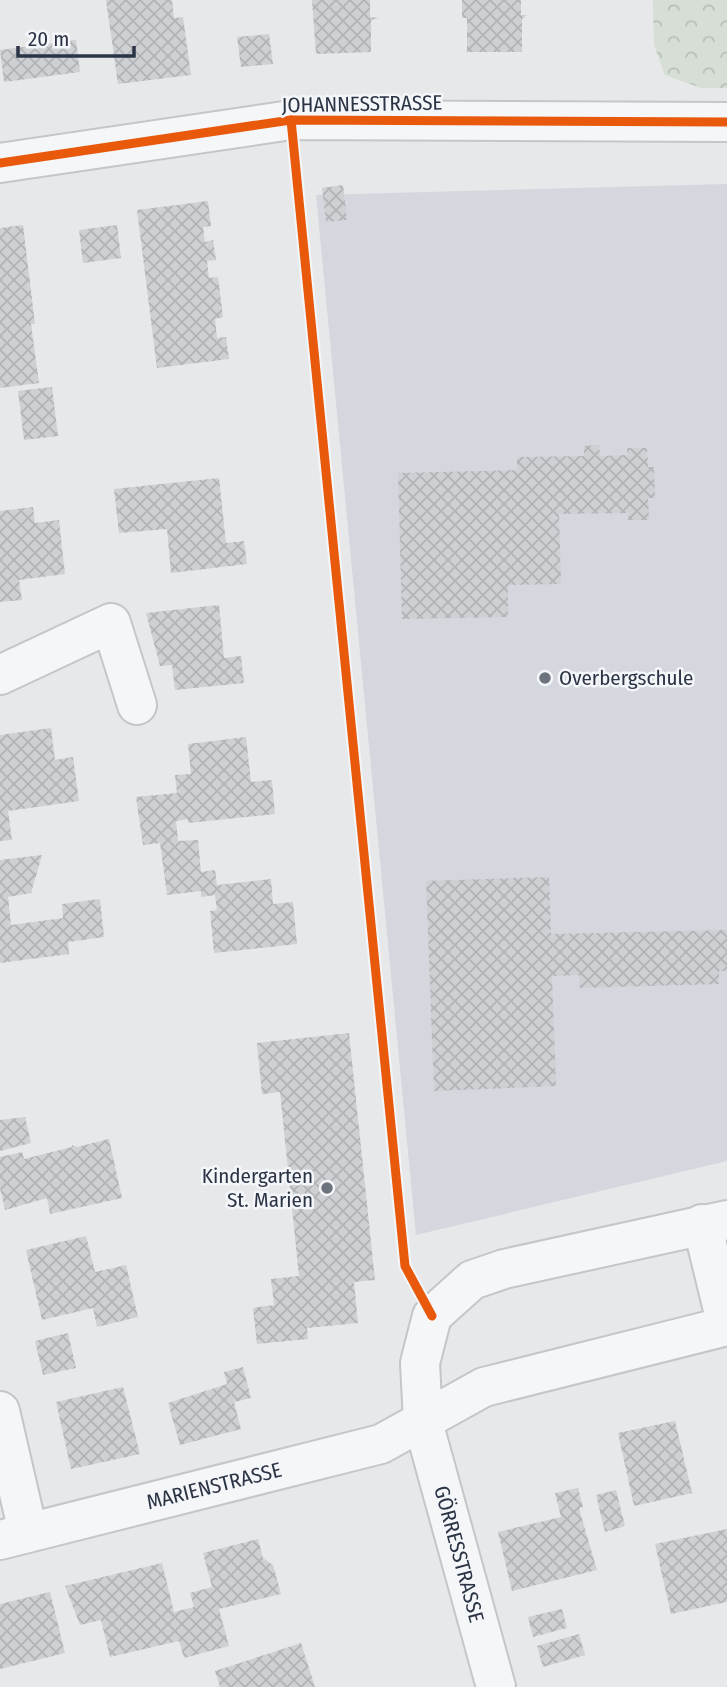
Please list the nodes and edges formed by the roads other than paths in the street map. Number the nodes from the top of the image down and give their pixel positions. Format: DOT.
graph roads {
  1 [pos="727,122"];
  2 [pos="0,163"];
  3 [pos="0,675"];
  4 [pos="137,705"];
  5 [pos="715,1222"];
  6 [pos="0,1410"];
  7 [pos="423,1422"];
  8 [pos="14,1536"];
  9 [pos="496,1687"];
  1 -- 2 [label="street, JOHANNESSTRASSE"];
  3 -- 4 [label="street"];
  5 -- 7 [label="street, MARIENSTRASSE"];
  5 -- 7 [label="street, MARIENSTRASSE"];
  6 -- 8 [label="street"];
  7 -- 8 [label="street, MARIENSTRASSE"];
  7 -- 9 [label="street, GÖRRESSTRASSE"];
}
